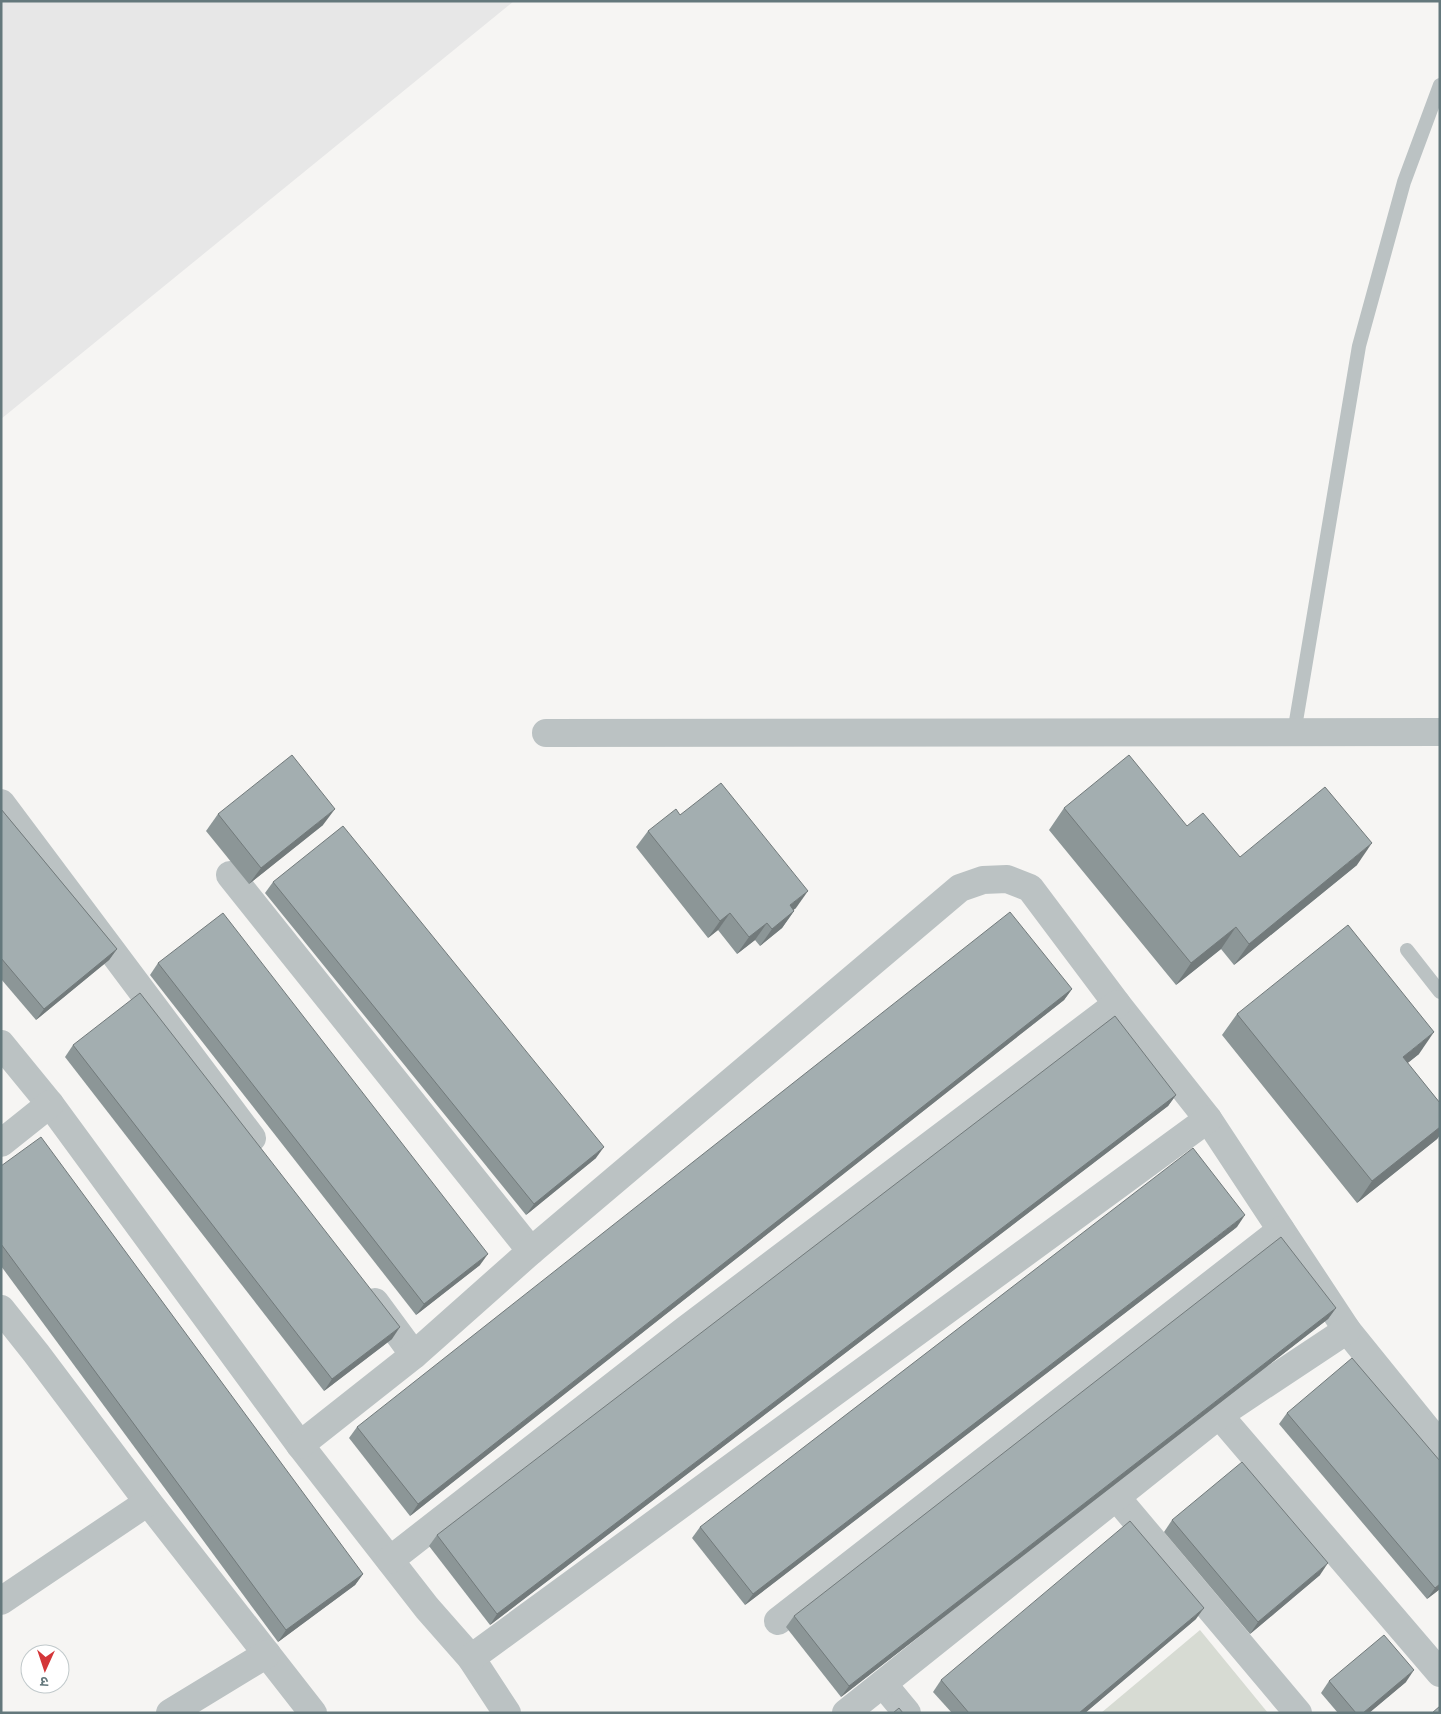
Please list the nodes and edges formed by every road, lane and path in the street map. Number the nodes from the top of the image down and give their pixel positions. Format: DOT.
graph roads {
  1 [pos="1440,85"];
  2 [pos="1440,732"];
  3 [pos="546,733"];
  4 [pos="1294,733"];
  5 [pos="1,803"];
  6 [pos="230,876"];
  7 [pos="1407,950"];
  8 [pos="1440,992"];
  9 [pos="1117,1004"];
  10 [pos="1,1044"];
  11 [pos="50,1104"];
  12 [pos="1208,1119"];
  13 [pos="1,1144"];
  14 [pos="265,1155"];
  15 [pos="1281,1230"];
  16 [pos="531,1251"];
  17 [pos="360,1283"];
  18 [pos="1,1309"];
  19 [pos="1347,1330"];
  20 [pos="414,1355"];
  21 [pos="1220,1415"];
  22 [pos="300,1445"];
  23 [pos="1440,1445"];
  24 [pos="1117,1498"];
  25 [pos="148,1502"];
  26 [pos="390,1560"];
  27 [pos="1,1602"];
  28 [pos="778,1621"];
  29 [pos="268,1654"];
  30 [pos="471,1658"];
  31 [pos="1440,1673"];
  32 [pos="883,1684"];
  33 [pos="170,1713"];
  34 [pos="313,1713"];
  35 [pos="507,1713"];
  36 [pos="846,1713"];
  37 [pos="907,1713"];
  38 [pos="1298,1713"];
  1 -- 4 [label="lane"];
  2 -- 4 [label="street"];
  3 -- 4 [label="street"];
  5 -- 14 [label="street"];
  6 -- 16 [label="street"];
  7 -- 8 [label="lane"];
  9 -- 12 [label="street"];
  9 -- 16 [label="street"];
  9 -- 26 [label="street"];
  10 -- 11 [label="street"];
  11 -- 13 [label="street"];
  11 -- 22 [label="street"];
  12 -- 15 [label="street"];
  12 -- 30 [label="street"];
  15 -- 19 [label="street"];
  15 -- 28 [label="street"];
  16 -- 20 [label="street"];
  17 -- 20 [label="street"];
  18 -- 25 [label="street"];
  19 -- 21 [label="street"];
  19 -- 23 [label="street"];
  20 -- 22 [label="street"];
  21 -- 24 [label="street"];
  21 -- 31 [label="street"];
  22 -- 26 [label="street"];
  24 -- 32 [label="street"];
  24 -- 38 [label="street"];
  25 -- 27 [label="street"];
  25 -- 29 [label="street"];
  26 -- 30 [label="street"];
  29 -- 33 [label="street"];
  29 -- 34 [label="street"];
  30 -- 35 [label="street"];
  32 -- 36 [label="street"];
  32 -- 37 [label="street"];
}
